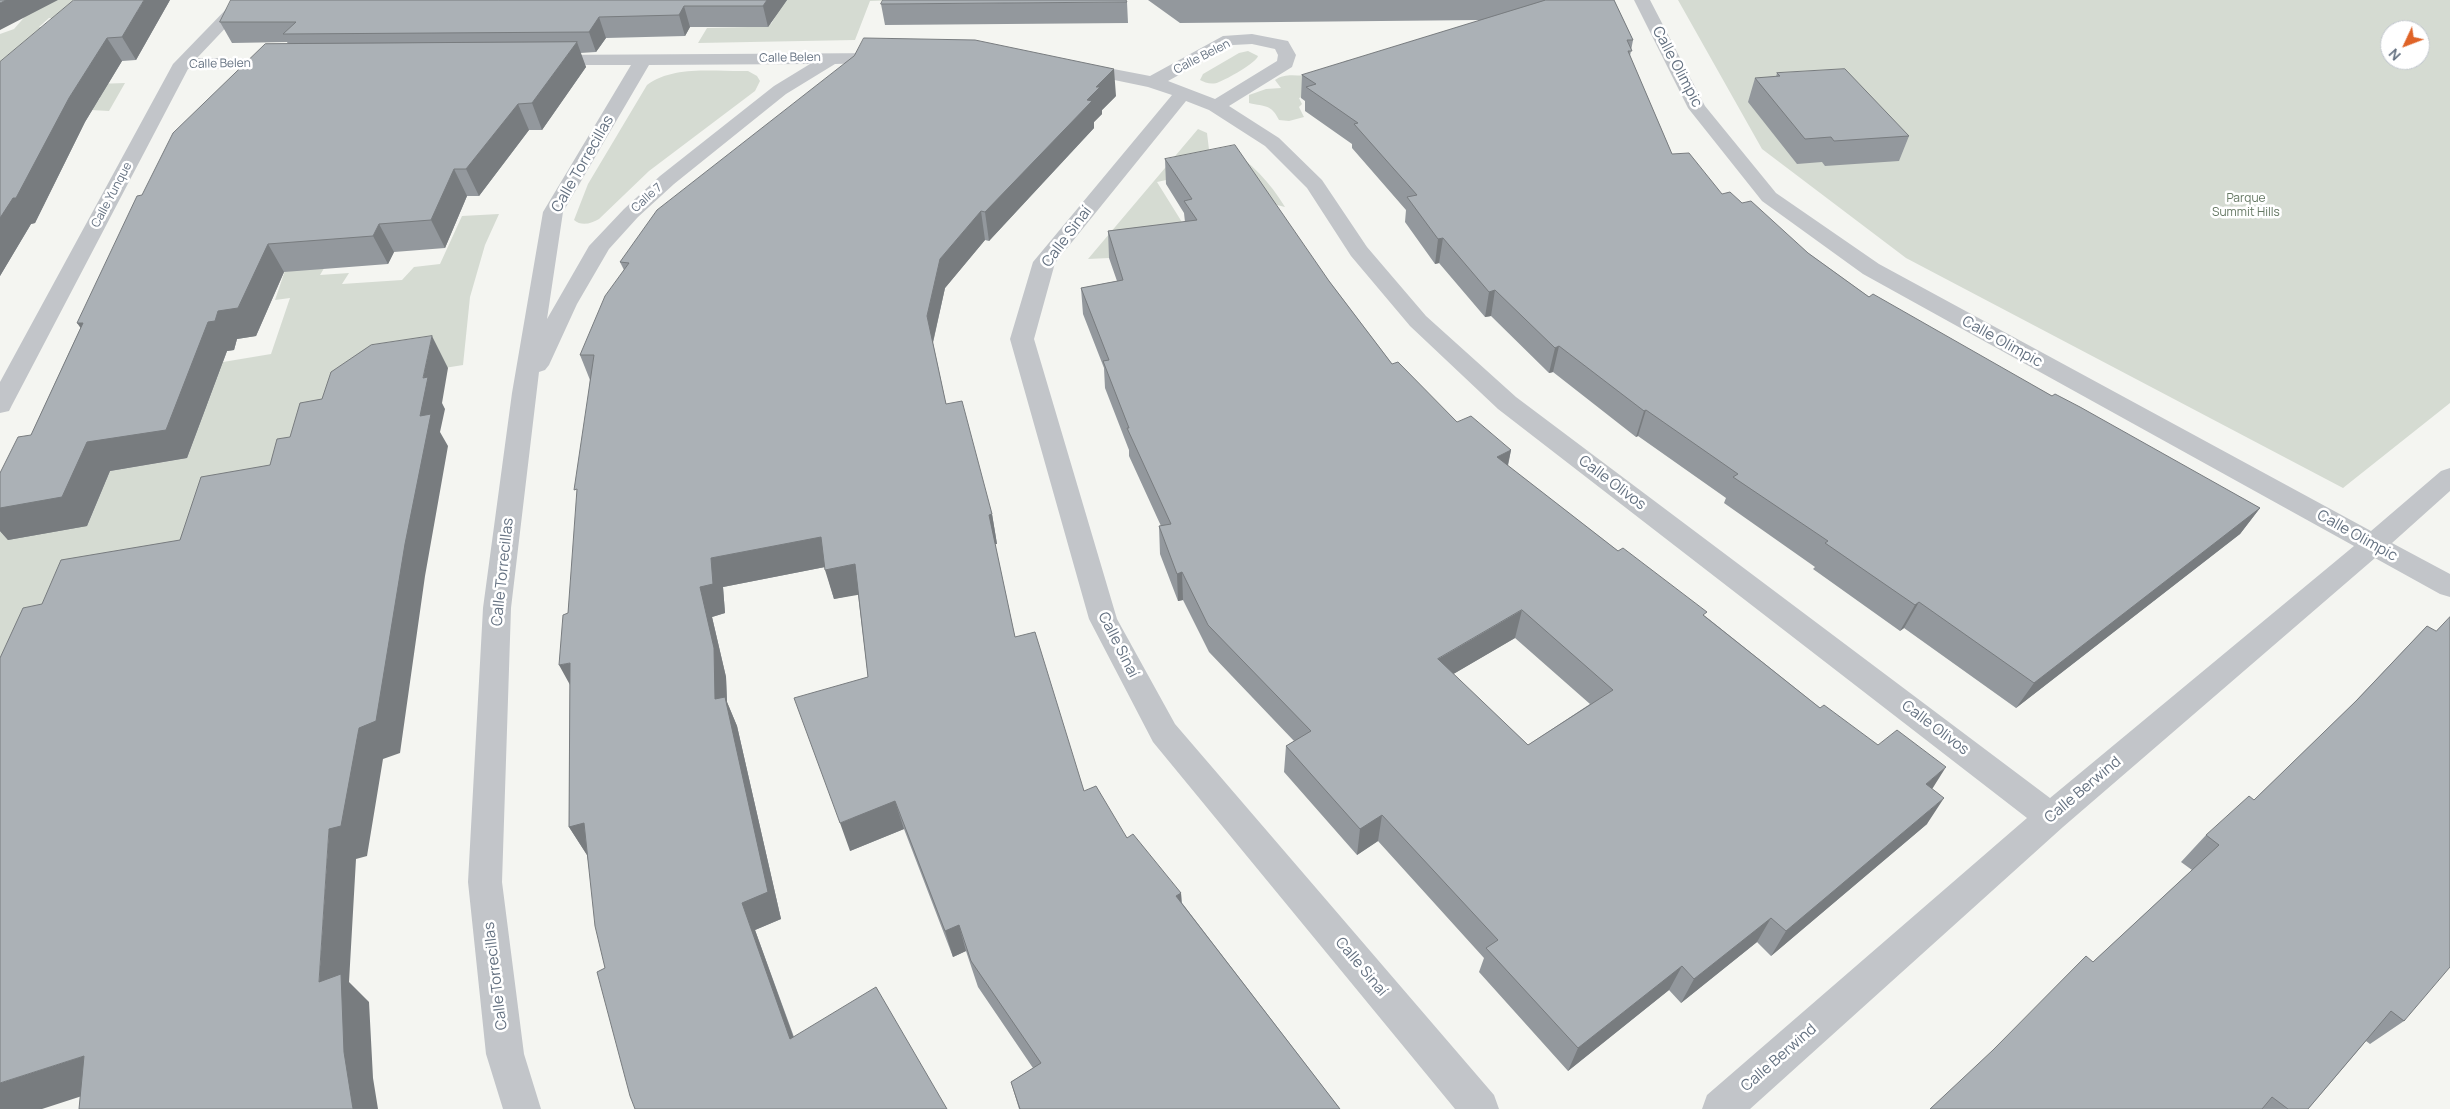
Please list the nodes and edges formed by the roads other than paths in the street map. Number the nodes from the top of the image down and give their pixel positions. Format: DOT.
graph roads {
  1 [pos="244,0"];
  2 [pos="1642,0"];
  3 [pos="834,57"];
  4 [pos="911,58"];
  5 [pos="643,59"];
  6 [pos="525,61"];
  7 [pos="300,63"];
  8 [pos="182,64"];
  9 [pos="1060,65"];
  10 [pos="1154,82"];
  11 [pos="1183,92"];
  12 [pos="1216,106"];
  13 [pos="6,380"];
  14 [pos="524,393"];
  15 [pos="0,405"];
  16 [pos="2450,477"];
  17 [pos="2373,545"];
  18 [pos="2450,587"];
  19 [pos="2051,817"];
  20 [pos="522,1109"];
  21 [pos="1480,1109"];
  22 [pos="1721,1109"];
  1 -- 8 [label="street, Calle Yunque"];
  2 -- 17 [label="street, Calle Olimpic"];
  3 -- 4 [label="street, Calle Belen"];
  3 -- 5 [label="street, Calle Belen"];
  3 -- 14 [label="street, Calle 7"];
  5 -- 6 [label="street, Calle Belen"];
  5 -- 14 [label="street, Calle Torrecillas"];
  7 -- 8 [label="street, Calle Belen"];
  8 -- 13 [label="street, Calle Yunque"];
  9 -- 10 [label="street"];
  10 -- 11 [label="street, Calle Olivos"];
  10 -- 12 [label="street, Calle Belen"];
  11 -- 12 [label="street, Calle Olivos"];
  11 -- 21 [label="street, Calle Sinaí"];
  12 -- 19 [label="street, Calle Olivos"];
  13 -- 15 [label="street, Calle Yunque"];
  14 -- 20 [label="street, Calle Torrecillas"];
  16 -- 17 [label="street, Calle Berwind"];
  17 -- 18 [label="street, Calle Olimpic"];
  17 -- 19 [label="street, Calle Berwind"];
  19 -- 22 [label="street, Calle Berwind"];
}
